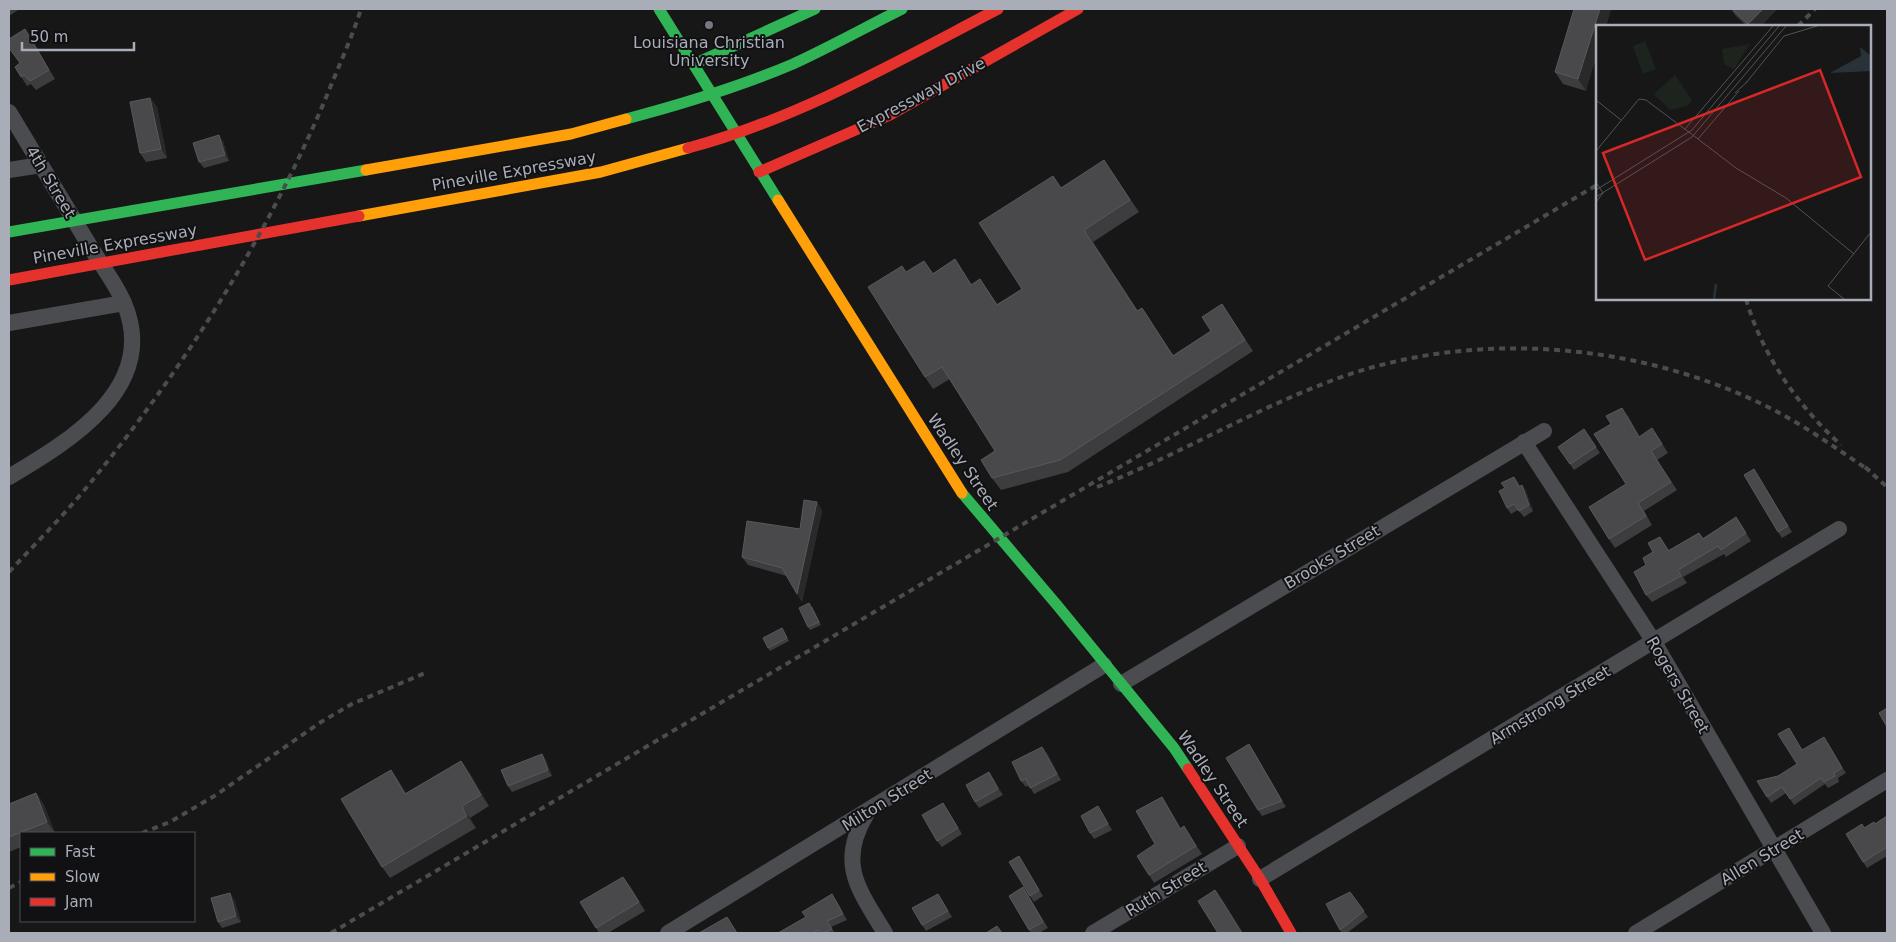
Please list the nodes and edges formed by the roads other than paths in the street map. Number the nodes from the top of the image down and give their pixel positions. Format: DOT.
graph roads {
  1 [pos="659,9"];
  2 [pos="815,9"];
  3 [pos="902,9"];
  4 [pos="998,9"];
  5 [pos="1078,9"];
  6 [pos="694,64"];
  7 [pos="9,112"];
  8 [pos="41,165"];
  9 [pos="9,170"];
  10 [pos="759,172"];
  11 [pos="9,232"];
  12 [pos="9,280"];
  13 [pos="124,304"];
  14 [pos="9,323"];
  15 [pos="1544,431"];
  16 [pos="1524,442"];
  17 [pos="9,477"];
  18 [pos="1839,528"];
  19 [pos="1654,642"];
  20 [pos="1104,665"];
  21 [pos="1121,684"];
  22 [pos="1887,780"];
  23 [pos="867,813"];
  24 [pos="1238,846"];
  25 [pos="1773,850"];
  26 [pos="1260,879"];
  27 [pos="668,933"];
  28 [pos="885,933"];
  29 [pos="1093,933"];
  30 [pos="1291,933"];
  31 [pos="1636,933"];
  32 [pos="1823,933"];
  1 -- 6 [label="main road, Wadley Street"];
  2 -- 6 [label="main road"];
  3 -- 11 [label="main road, Pineville Expressway"];
  4 -- 12 [label="main road, Pineville Expressway"];
  5 -- 10 [label="main road, Expressway Drive"];
  6 -- 10 [label="main road, Wadley Street"];
  7 -- 8 [label="street, 4th Street"];
  8 -- 9 [label="street"];
  8 -- 13 [label="street, 4th Street"];
  10 -- 20 [label="main road, Wadley Street"];
  13 -- 14 [label="street"];
  13 -- 17 [label="street"];
  15 -- 16 [label="street, Brooks Street"];
  16 -- 19 [label="street, Rogers Street"];
  16 -- 21 [label="street, Brooks Street"];
  18 -- 19 [label="street, Armstrong Street"];
  19 -- 25 [label="street, Rogers Street"];
  19 -- 26 [label="street, Armstrong Street"];
  20 -- 21 [label="main road, Wadley Street"];
  20 -- 23 [label="street, Milton Street"];
  21 -- 24 [label="main road, Wadley Street"];
  22 -- 25 [label="street, Allen Street"];
  23 -- 27 [label="street, Milton Street"];
  23 -- 28 [label="street"];
  24 -- 26 [label="main road, Wadley Street"];
  24 -- 29 [label="street, Ruth Street"];
  25 -- 31 [label="street, Allen Street"];
  25 -- 32 [label="street, Rogers Street"];
  26 -- 30 [label="main road, Wadley Street"];
}
